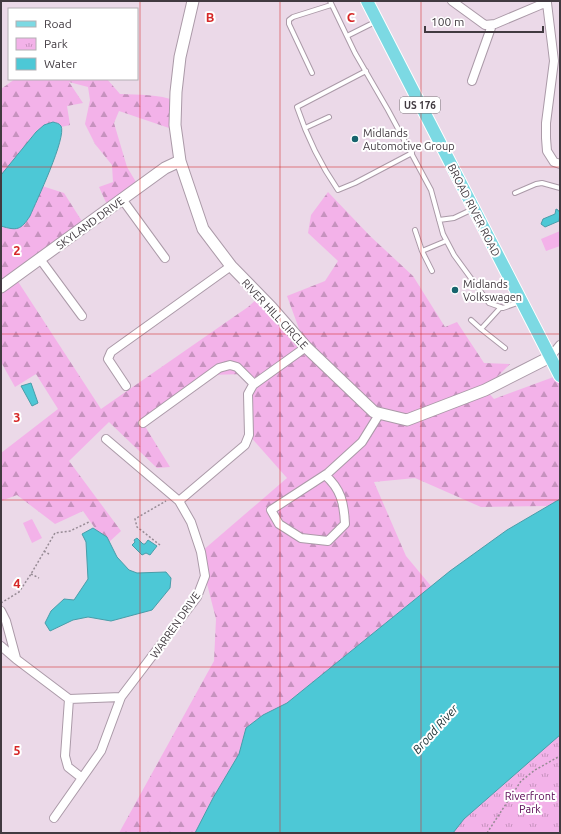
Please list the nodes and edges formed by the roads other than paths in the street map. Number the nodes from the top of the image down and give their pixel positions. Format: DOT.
graph roads {
  1 [pos="193,1"];
  2 [pos="367,1"];
  3 [pos="452,1"];
  4 [pos="331,3"];
  5 [pos="377,20"];
  6 [pos="492,25"];
  7 [pos="347,36"];
  8 [pos="366,71"];
  9 [pos="312,73"];
  10 [pos="472,81"];
  11 [pos="329,117"];
  12 [pos="305,128"];
  13 [pos="412,153"];
  14 [pos="180,161"];
  15 [pos="560,164"];
  16 [pos="560,188"];
  17 [pos="514,193"];
  18 [pos="122,199"];
  19 [pos="474,209"];
  20 [pos="440,220"];
  21 [pos="415,230"];
  22 [pos="446,241"];
  23 [pos="422,251"];
  24 [pos="165,258"];
  25 [pos="40,259"];
  26 [pos="231,266"];
  27 [pos="432,271"];
  28 [pos="1,287"];
  29 [pos="521,301"];
  30 [pos="501,307"];
  31 [pos="82,316"];
  32 [pos="471,320"];
  33 [pos="481,329"];
  34 [pos="560,345"];
  35 [pos="306,346"];
  36 [pos="505,348"];
  37 [pos="550,357"];
  38 [pos="560,376"];
  39 [pos="254,384"];
  40 [pos="126,386"];
  41 [pos="380,413"];
  42 [pos="143,423"];
  43 [pos="106,439"];
  44 [pos="325,475"];
  45 [pos="177,499"];
  46 [pos="1,611"];
  47 [pos="1,646"];
  48 [pos="16,659"];
  49 [pos="121,697"];
  50 [pos="69,699"];
  51 [pos="82,778"];
  52 [pos="54,818"];
  1 -- 14 [label="street, RIVER HILL CIRCLE"];
  2 -- 5 [label="main road, BROAD RIVER ROAD / US 176"];
  3 -- 6 [label="street"];
  4 -- 7 [label="lane"];
  4 -- 9 [label="lane"];
  5 -- 7 [label="lane"];
  5 -- 19 [label="main road, BROAD RIVER ROAD / US 176"];
  6 -- 10 [label="street"];
  6 -- 15 [label="street"];
  7 -- 8 [label="lane"];
  8 -- 12 [label="lane"];
  8 -- 13 [label="lane"];
  11 -- 12 [label="lane"];
  12 -- 13 [label="lane"];
  13 -- 20 [label="lane"];
  14 -- 18 [label="street, SKYLAND DRIVE"];
  14 -- 26 [label="street, RIVER HILL CIRCLE"];
  16 -- 17 [label="lane"];
  18 -- 24 [label="street"];
  18 -- 25 [label="street, SKYLAND DRIVE"];
  19 -- 20 [label="lane"];
  19 -- 29 [label="main road, BROAD RIVER ROAD / US 176"];
  20 -- 22 [label="lane"];
  21 -- 23 [label="lane"];
  22 -- 23 [label="lane"];
  22 -- 30 [label="lane"];
  23 -- 27 [label="lane"];
  25 -- 28 [label="street, SKYLAND DRIVE"];
  25 -- 31 [label="street"];
  26 -- 35 [label="street, RIVER HILL CIRCLE"];
  26 -- 40 [label="street"];
  29 -- 30 [label="lane"];
  29 -- 37 [label="main road, BROAD RIVER ROAD / US 176"];
  30 -- 33 [label="lane"];
  32 -- 33 [label="lane"];
  33 -- 36 [label="lane"];
  34 -- 37 [label="street, RIVER HILL CIRCLE"];
  35 -- 39 [label="street"];
  35 -- 41 [label="street, RIVER HILL CIRCLE"];
  37 -- 38 [label="main road, BROAD RIVER ROAD / US 176"];
  37 -- 41 [label="street, RIVER HILL CIRCLE"];
  39 -- 42 [label="street"];
  39 -- 45 [label="street"];
  41 -- 44 [label="street"];
  43 -- 45 [label="street, WARREN DRIVE"];
  44 -- 44 [label="street"];
  45 -- 49 [label="street, WARREN DRIVE"];
  46 -- 48 [label="street"];
  47 -- 48 [label="street"];
  48 -- 50 [label="street"];
  49 -- 50 [label="street"];
  49 -- 51 [label="street, WARREN DRIVE"];
  50 -- 51 [label="street"];
  51 -- 52 [label="street, WARREN DRIVE"];
}
